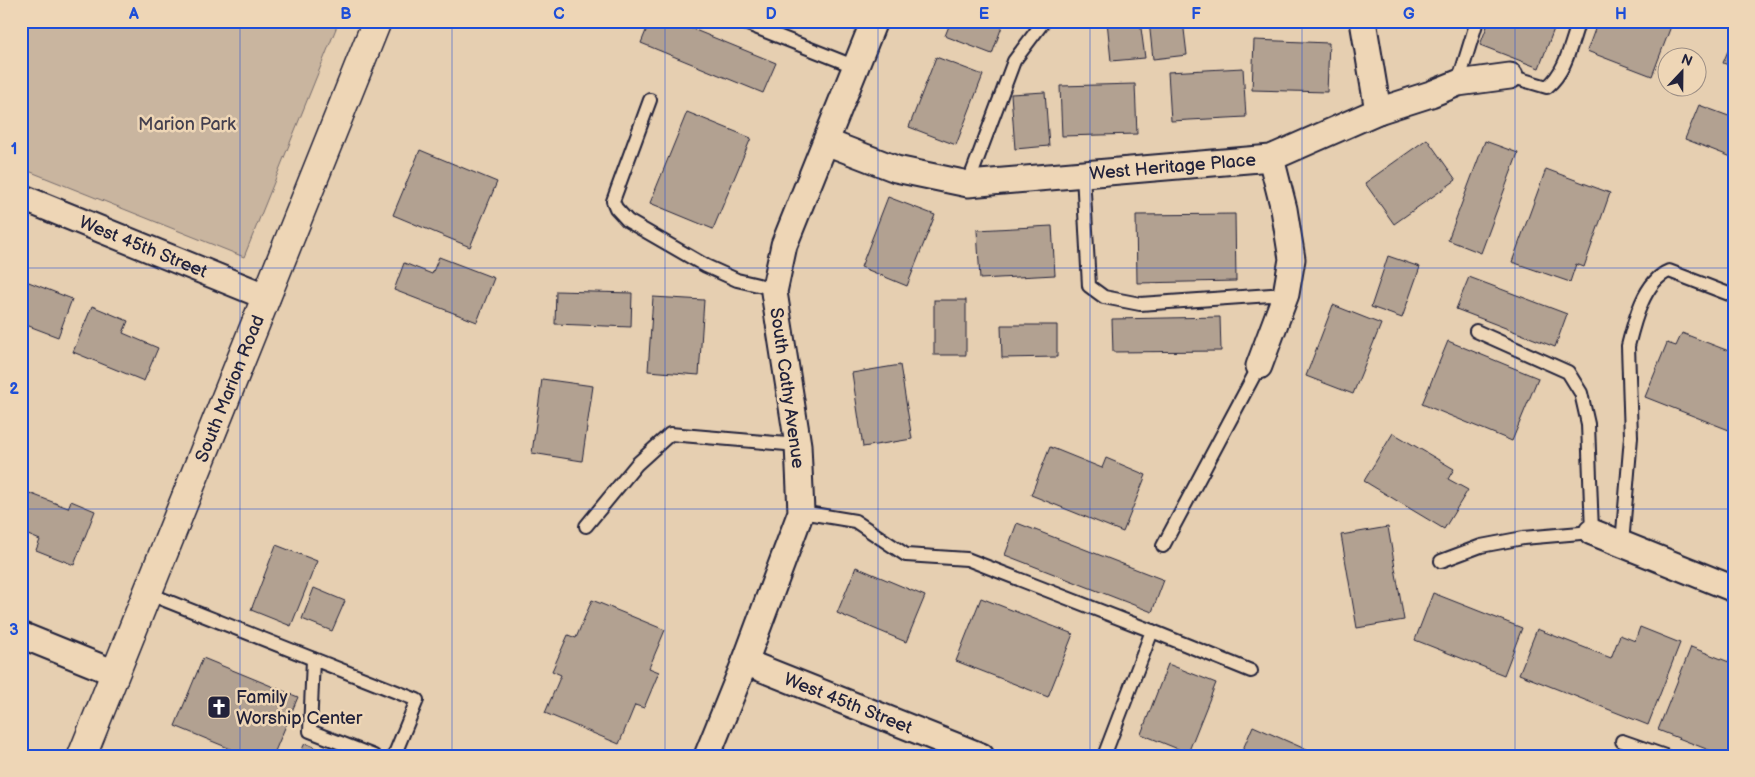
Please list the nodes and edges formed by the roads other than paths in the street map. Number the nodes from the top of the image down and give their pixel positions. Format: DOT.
graph roads {
  1 [pos="377,21"];
  2 [pos="740,21"];
  3 [pos="874,21"];
  4 [pos="1044,21"];
  5 [pos="1363,21"];
  6 [pos="1477,21"];
  7 [pos="1579,21"];
  8 [pos="856,67"];
  9 [pos="1510,76"];
  10 [pos="1458,83"];
  11 [pos="650,100"];
  12 [pos="1378,111"];
  13 [pos="826,142"];
  14 [pos="1271,158"];
  15 [pos="1083,174"];
  16 [pos="968,184"];
  17 [pos="21,197"];
  18 [pos="775,289"];
  19 [pos="1286,294"];
  20 [pos="1734,296"];
  21 [pos="267,297"];
  22 [pos="1476,331"];
  23 [pos="1259,366"];
  24 [pos="798,445"];
  25 [pos="801,512"];
  26 [pos="586,526"];
  27 [pos="1592,532"];
  28 [pos="1622,544"];
  29 [pos="1163,546"];
  30 [pos="1441,561"];
  31 [pos="1734,589"];
  32 [pos="147,593"];
  33 [pos="1152,631"];
  34 [pos="21,635"];
  35 [pos="313,659"];
  36 [pos="745,662"];
  37 [pos="1252,671"];
  38 [pos="115,673"];
  39 [pos="1622,741"];
  40 [pos="82,756"];
  41 [pos="374,756"];
  42 [pos="394,756"];
  43 [pos="707,756"];
  44 [pos="981,756"];
  45 [pos="1104,756"];
  46 [pos="1664,756"];
  1 -- 21 [label="street, South Marion Road"];
  2 -- 8 [label="lane"];
  3 -- 8 [label="street, South Cathy Avenue"];
  4 -- 16 [label="lane"];
  5 -- 12 [label="street"];
  6 -- 10 [label="lane"];
  7 -- 9 [label="lane"];
  8 -- 13 [label="street, South Cathy Avenue"];
  9 -- 10 [label="street, West Heritage Place"];
  10 -- 12 [label="street, West Heritage Place"];
  11 -- 18 [label="lane"];
  12 -- 14 [label="street, West Heritage Place"];
  13 -- 16 [label="street, West Heritage Place"];
  13 -- 18 [label="street, South Cathy Avenue"];
  14 -- 15 [label="street, West Heritage Place"];
  14 -- 19 [label="street"];
  15 -- 16 [label="street, West Heritage Place"];
  15 -- 19 [label="lane"];
  17 -- 21 [label="street, West 45th Street"];
  18 -- 24 [label="street, South Cathy Avenue"];
  19 -- 23 [label="street"];
  20 -- 28 [label="lane"];
  21 -- 32 [label="street, South Marion Road"];
  22 -- 27 [label="lane"];
  23 -- 29 [label="lane"];
  24 -- 25 [label="street, South Cathy Avenue"];
  24 -- 26 [label="lane"];
  25 -- 33 [label="lane"];
  25 -- 36 [label="street, South Cathy Avenue"];
  27 -- 28 [label="street"];
  27 -- 30 [label="lane"];
  28 -- 31 [label="street"];
  32 -- 35 [label="lane"];
  32 -- 38 [label="street, South Marion Road"];
  33 -- 37 [label="lane"];
  33 -- 45 [label="lane"];
  34 -- 38 [label="street"];
  35 -- 41 [label="lane"];
  35 -- 42 [label="lane"];
  36 -- 43 [label="street, South Cathy Avenue"];
  36 -- 44 [label="street, West 45th Street"];
  38 -- 40 [label="street, South Marion Road"];
  39 -- 46 [label="lane"];
}
